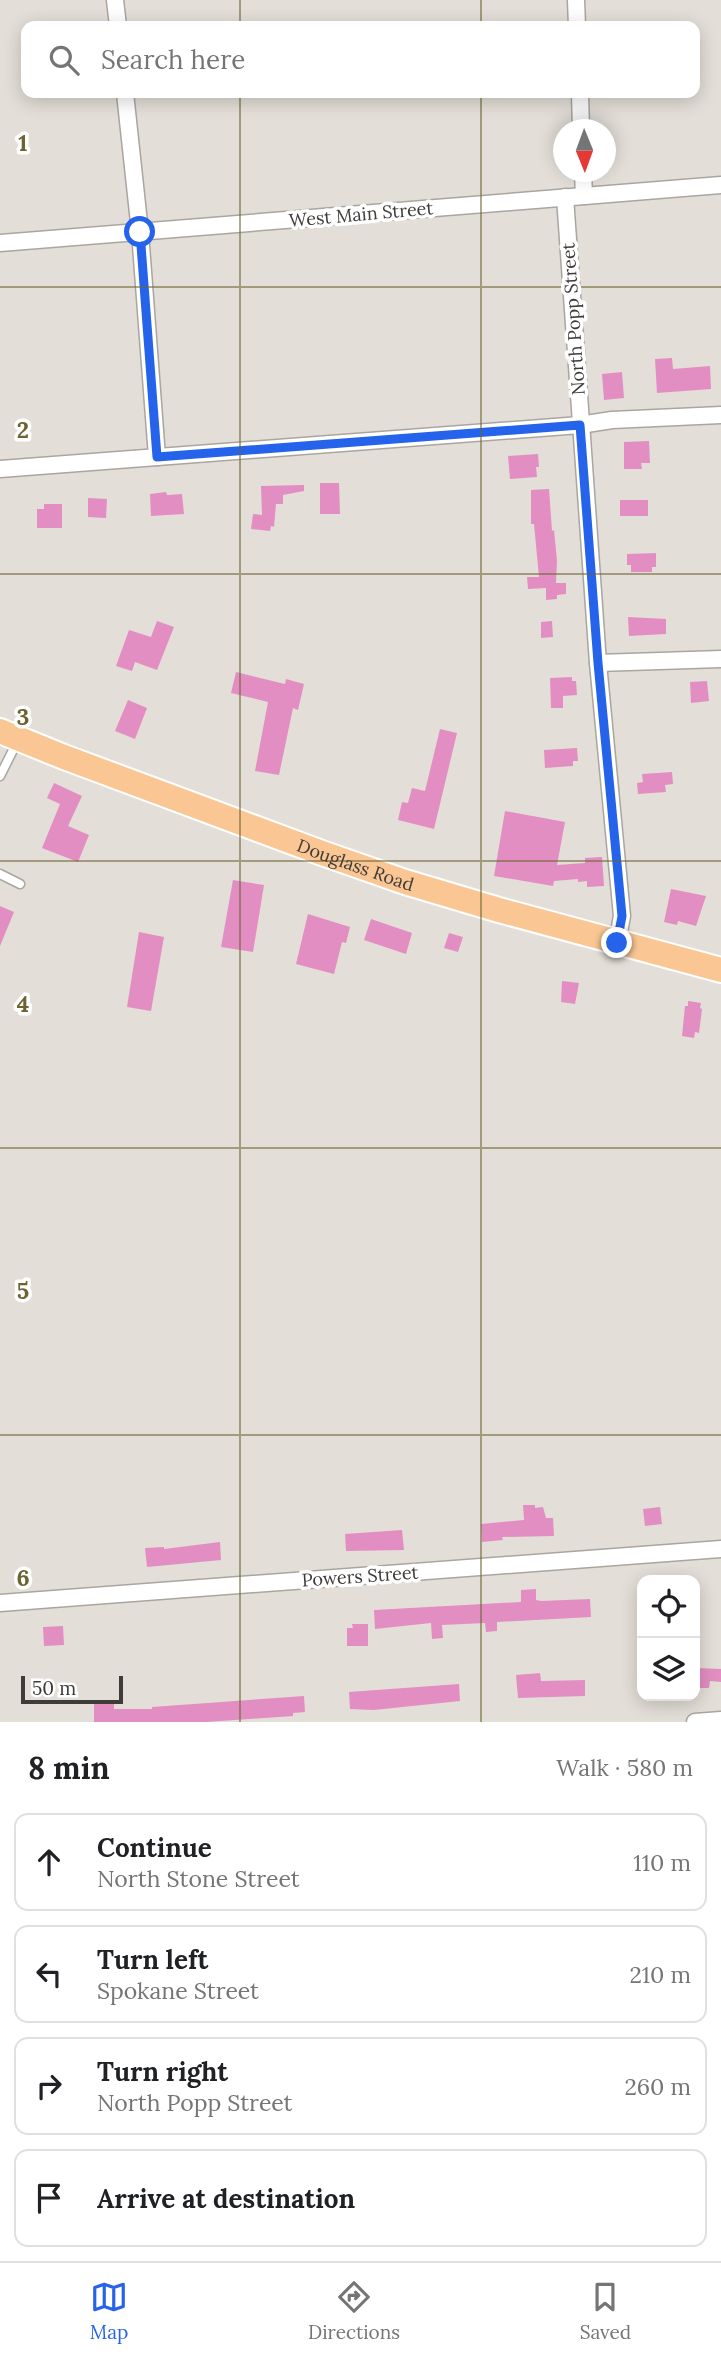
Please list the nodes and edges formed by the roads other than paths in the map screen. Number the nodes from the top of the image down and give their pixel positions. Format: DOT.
graph roads {
  1 [pos="115,0"];
  2 [pos="576,0"];
  3 [pos="117,21"];
  4 [pos="577,21"];
  5 [pos="126,98"];
  6 [pos="580,98"];
  7 [pos="581,119"];
  8 [pos="583,182"];
  9 [pos="721,185"];
  10 [pos="583,196"];
  11 [pos="565,197"];
  12 [pos="140,232"];
  13 [pos="0,243"];
  14 [pos="721,415"];
  15 [pos="580,425"];
  16 [pos="157,457"];
  17 [pos="0,469"];
  18 [pos="721,659"];
  19 [pos="598,663"];
  20 [pos="9,735"];
  21 [pos="0,776"];
  22 [pos="0,874"];
  23 [pos="20,884"];
  24 [pos="617,943"];
  25 [pos="721,970"];
  26 [pos="721,1549"];
  27 [pos="0,1603"];
  28 [pos="721,1720"];
  29 [pos="695,1722"];
  1 -- 3 [label="street"];
  2 -- 4 [label="street"];
  5 -- 12 [label="street"];
  6 -- 7 [label="street"];
  8 -- 10 [label="street"];
  9 -- 10 [label="street, West Main Street"];
  10 -- 11 [label="street, West Main Street"];
  11 -- 12 [label="street, West Main Street"];
  11 -- 15 [label="street, North Popp Street"];
  12 -- 13 [label="street, West Main Street"];
  12 -- 16 [label="street"];
  14 -- 15 [label="street"];
  15 -- 16 [label="street"];
  15 -- 19 [label="street, North Popp Street"];
  16 -- 17 [label="street"];
  18 -- 19 [label="street"];
  19 -- 24 [label="street, North Popp Street"];
  20 -- 21 [label="lane"];
  20 -- 24 [label="main road, Douglass Road"];
  22 -- 23 [label="lane"];
  24 -- 25 [label="main road, Douglass Road"];
  26 -- 27 [label="street, Powers Street"];
  28 -- 29 [label="street"];
}
